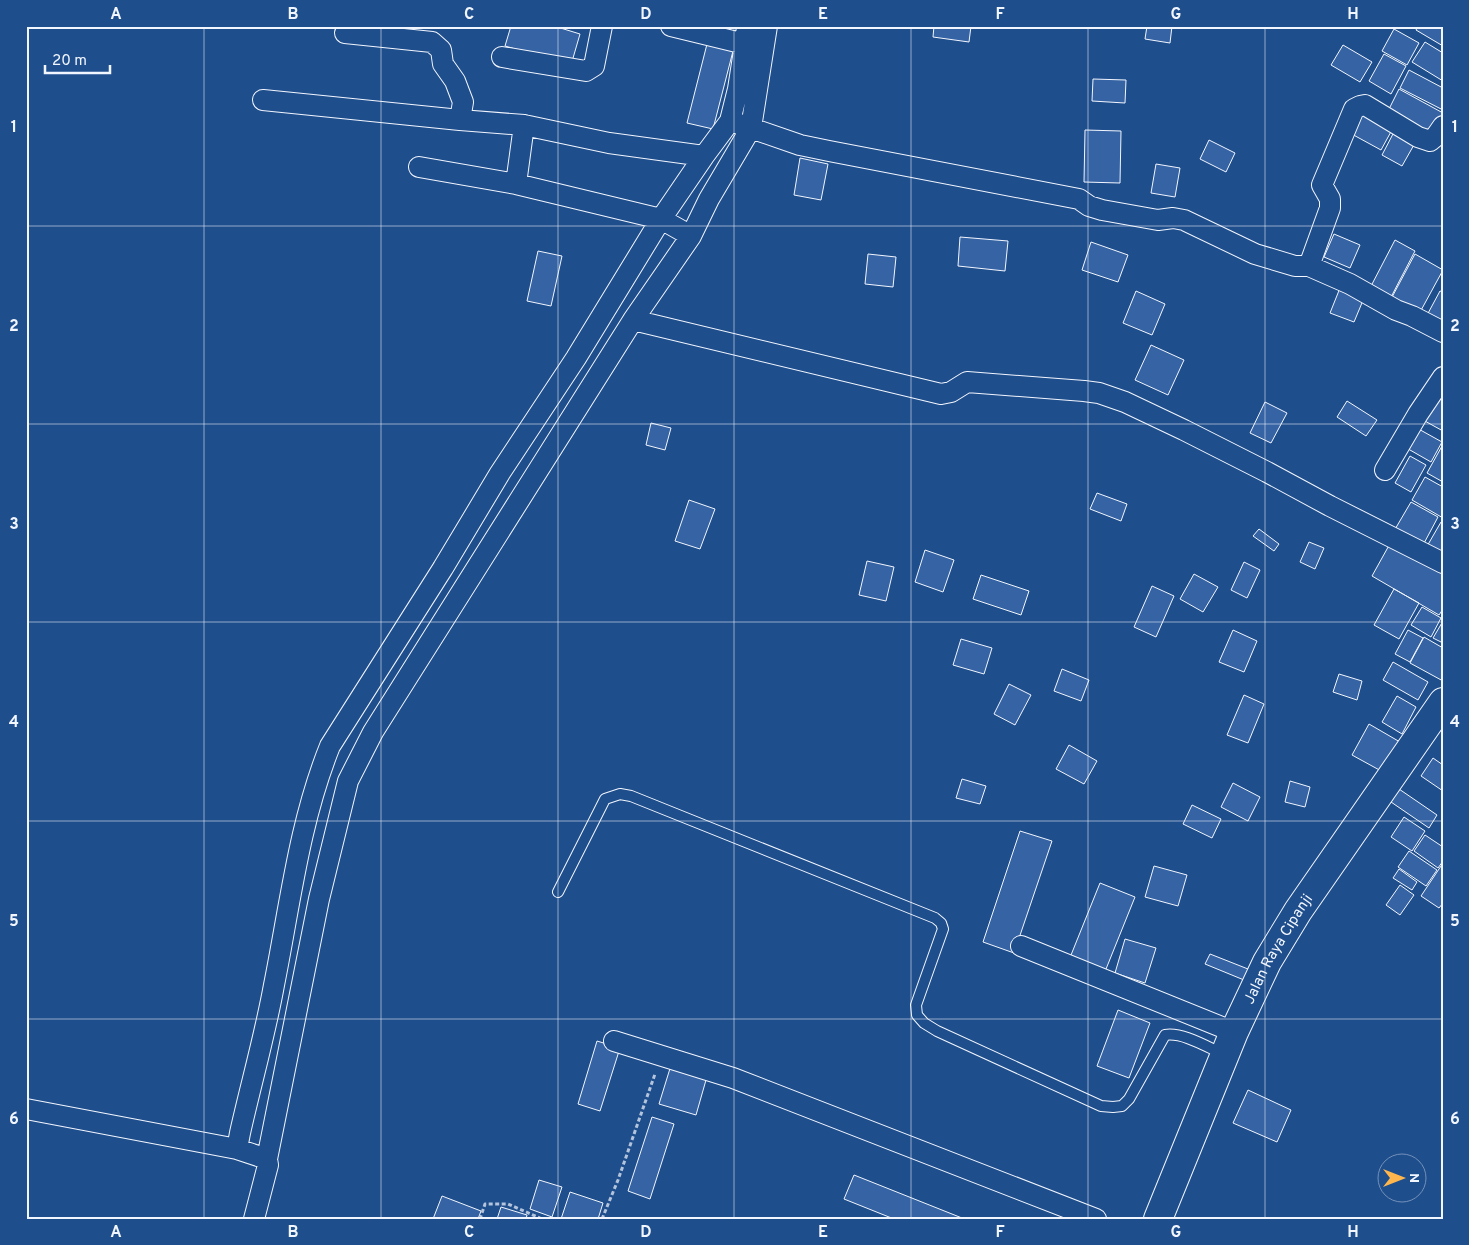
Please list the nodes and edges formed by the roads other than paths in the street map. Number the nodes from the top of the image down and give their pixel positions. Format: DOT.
graph roads {
  1 [pos="602,26"];
  2 [pos="671,26"];
  3 [pos="767,26"];
  4 [pos="345,33"];
  5 [pos="746,35"];
  6 [pos="502,57"];
  7 [pos="263,100"];
  8 [pos="460,120"];
  9 [pos="730,121"];
  10 [pos="524,125"];
  11 [pos="1443,126"];
  12 [pos="751,128"];
  13 [pos="704,156"];
  14 [pos="419,167"];
  15 [pos="516,184"];
  16 [pos="661,219"];
  17 [pos="691,236"];
  18 [pos="1309,266"];
  19 [pos="633,320"];
  20 [pos="1443,332"];
  21 [pos="1443,377"];
  22 [pos="1385,470"];
  23 [pos="1443,563"];
  24 [pos="1443,702"];
  25 [pos="558,892"];
  26 [pos="1021,946"];
  27 [pos="614,1041"];
  28 [pos="1229,1043"];
  29 [pos="26,1109"];
  30 [pos="237,1149"];
  31 [pos="267,1159"];
  32 [pos="254,1219"];
  33 [pos="1096,1219"];
  34 [pos="1158,1219"];
  1 -- 6 [label="street"];
  2 -- 5 [label="street"];
  3 -- 12 [label="street"];
  4 -- 8 [label="street"];
  5 -- 9 [label="street"];
  7 -- 8 [label="street"];
  8 -- 10 [label="street"];
  9 -- 12 [label="street"];
  9 -- 13 [label="street"];
  10 -- 13 [label="street"];
  10 -- 15 [label="street"];
  11 -- 18 [label="street"];
  12 -- 17 [label="street"];
  12 -- 18 [label="street"];
  13 -- 16 [label="street"];
  14 -- 15 [label="street"];
  15 -- 16 [label="street"];
  16 -- 17 [label="street"];
  16 -- 30 [label="street"];
  17 -- 19 [label="street"];
  18 -- 20 [label="street"];
  19 -- 23 [label="street"];
  19 -- 31 [label="street"];
  21 -- 22 [label="street"];
  24 -- 28 [label="main road, Jalan Raya Cipanji"];
  25 -- 28 [label="lane"];
  26 -- 28 [label="street"];
  27 -- 33 [label="street"];
  28 -- 34 [label="main road, Jalan Raya Cipanji"];
  29 -- 30 [label="street"];
  30 -- 31 [label="street"];
  31 -- 32 [label="street"];
}
